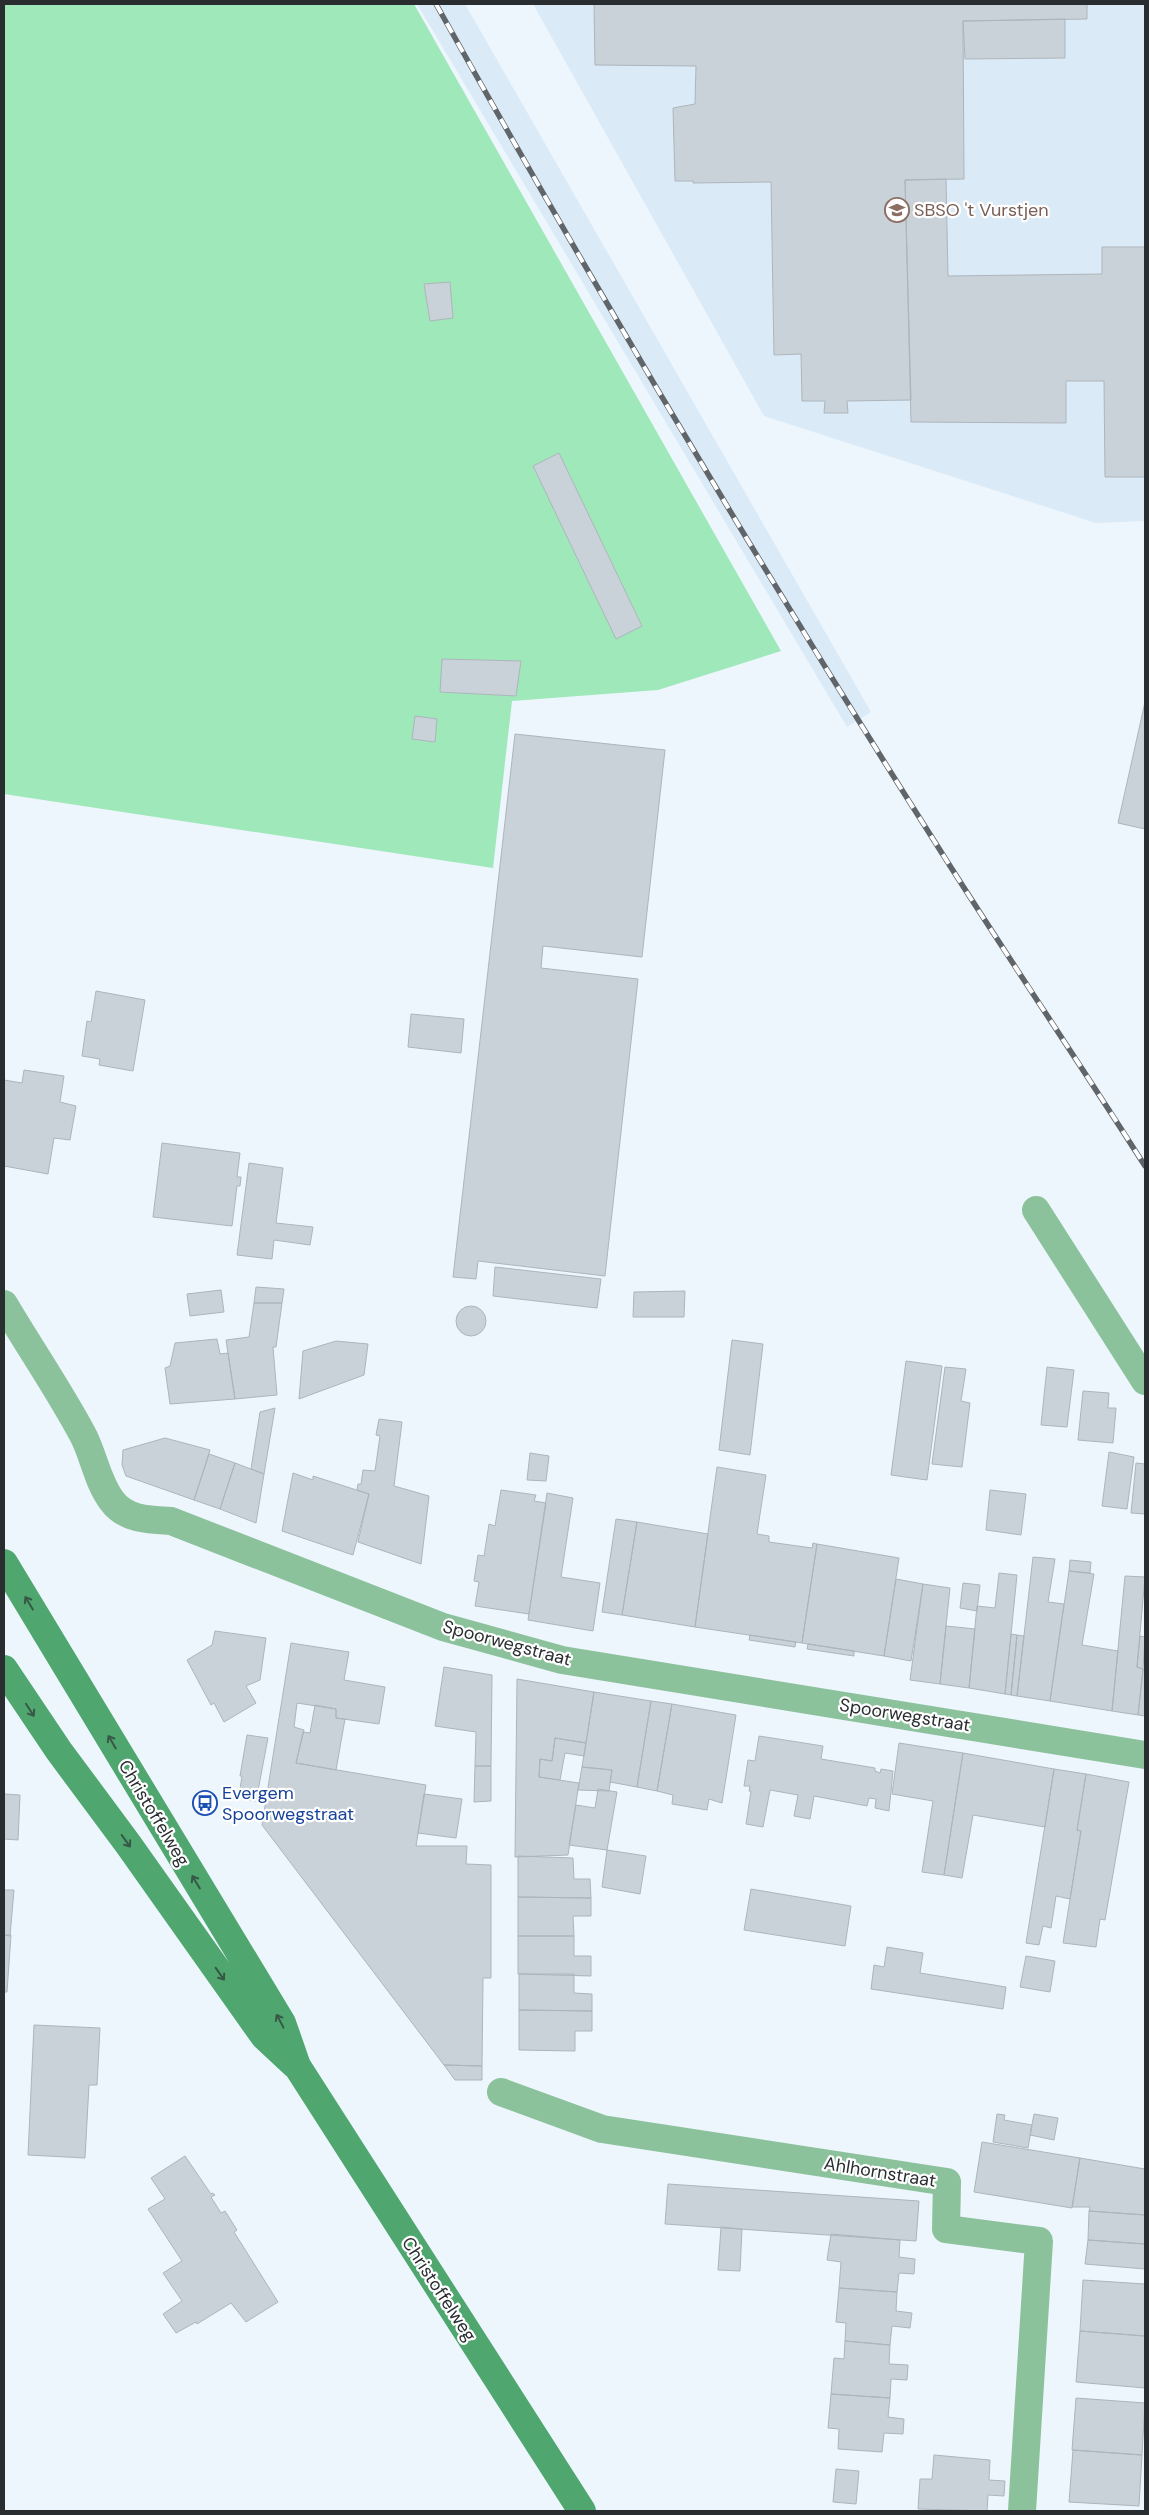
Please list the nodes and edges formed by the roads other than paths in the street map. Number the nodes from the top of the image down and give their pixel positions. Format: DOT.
graph roads {
  1 [pos="1036,1210"];
  2 [pos="4,1304"];
  3 [pos="1145,1381"];
  4 [pos="4,1563"];
  5 [pos="4,1669"];
  6 [pos="1145,1755"];
  7 [pos="297,2066"];
  8 [pos="501,2092"];
  9 [pos="582,2511"];
  10 [pos="1022,2511"];
  1 -- 3 [label="street"];
  2 -- 6 [label="street, Spoorwegstraat"];
  7 -- 4 [label="main road, Christoffelweg, one-way"];
  5 -- 7 [label="main road, Christoffelweg, one-way"];
  7 -- 9 [label="main road, Christoffelweg"];
  8 -- 10 [label="street, Ahlhornstraat"];
}
